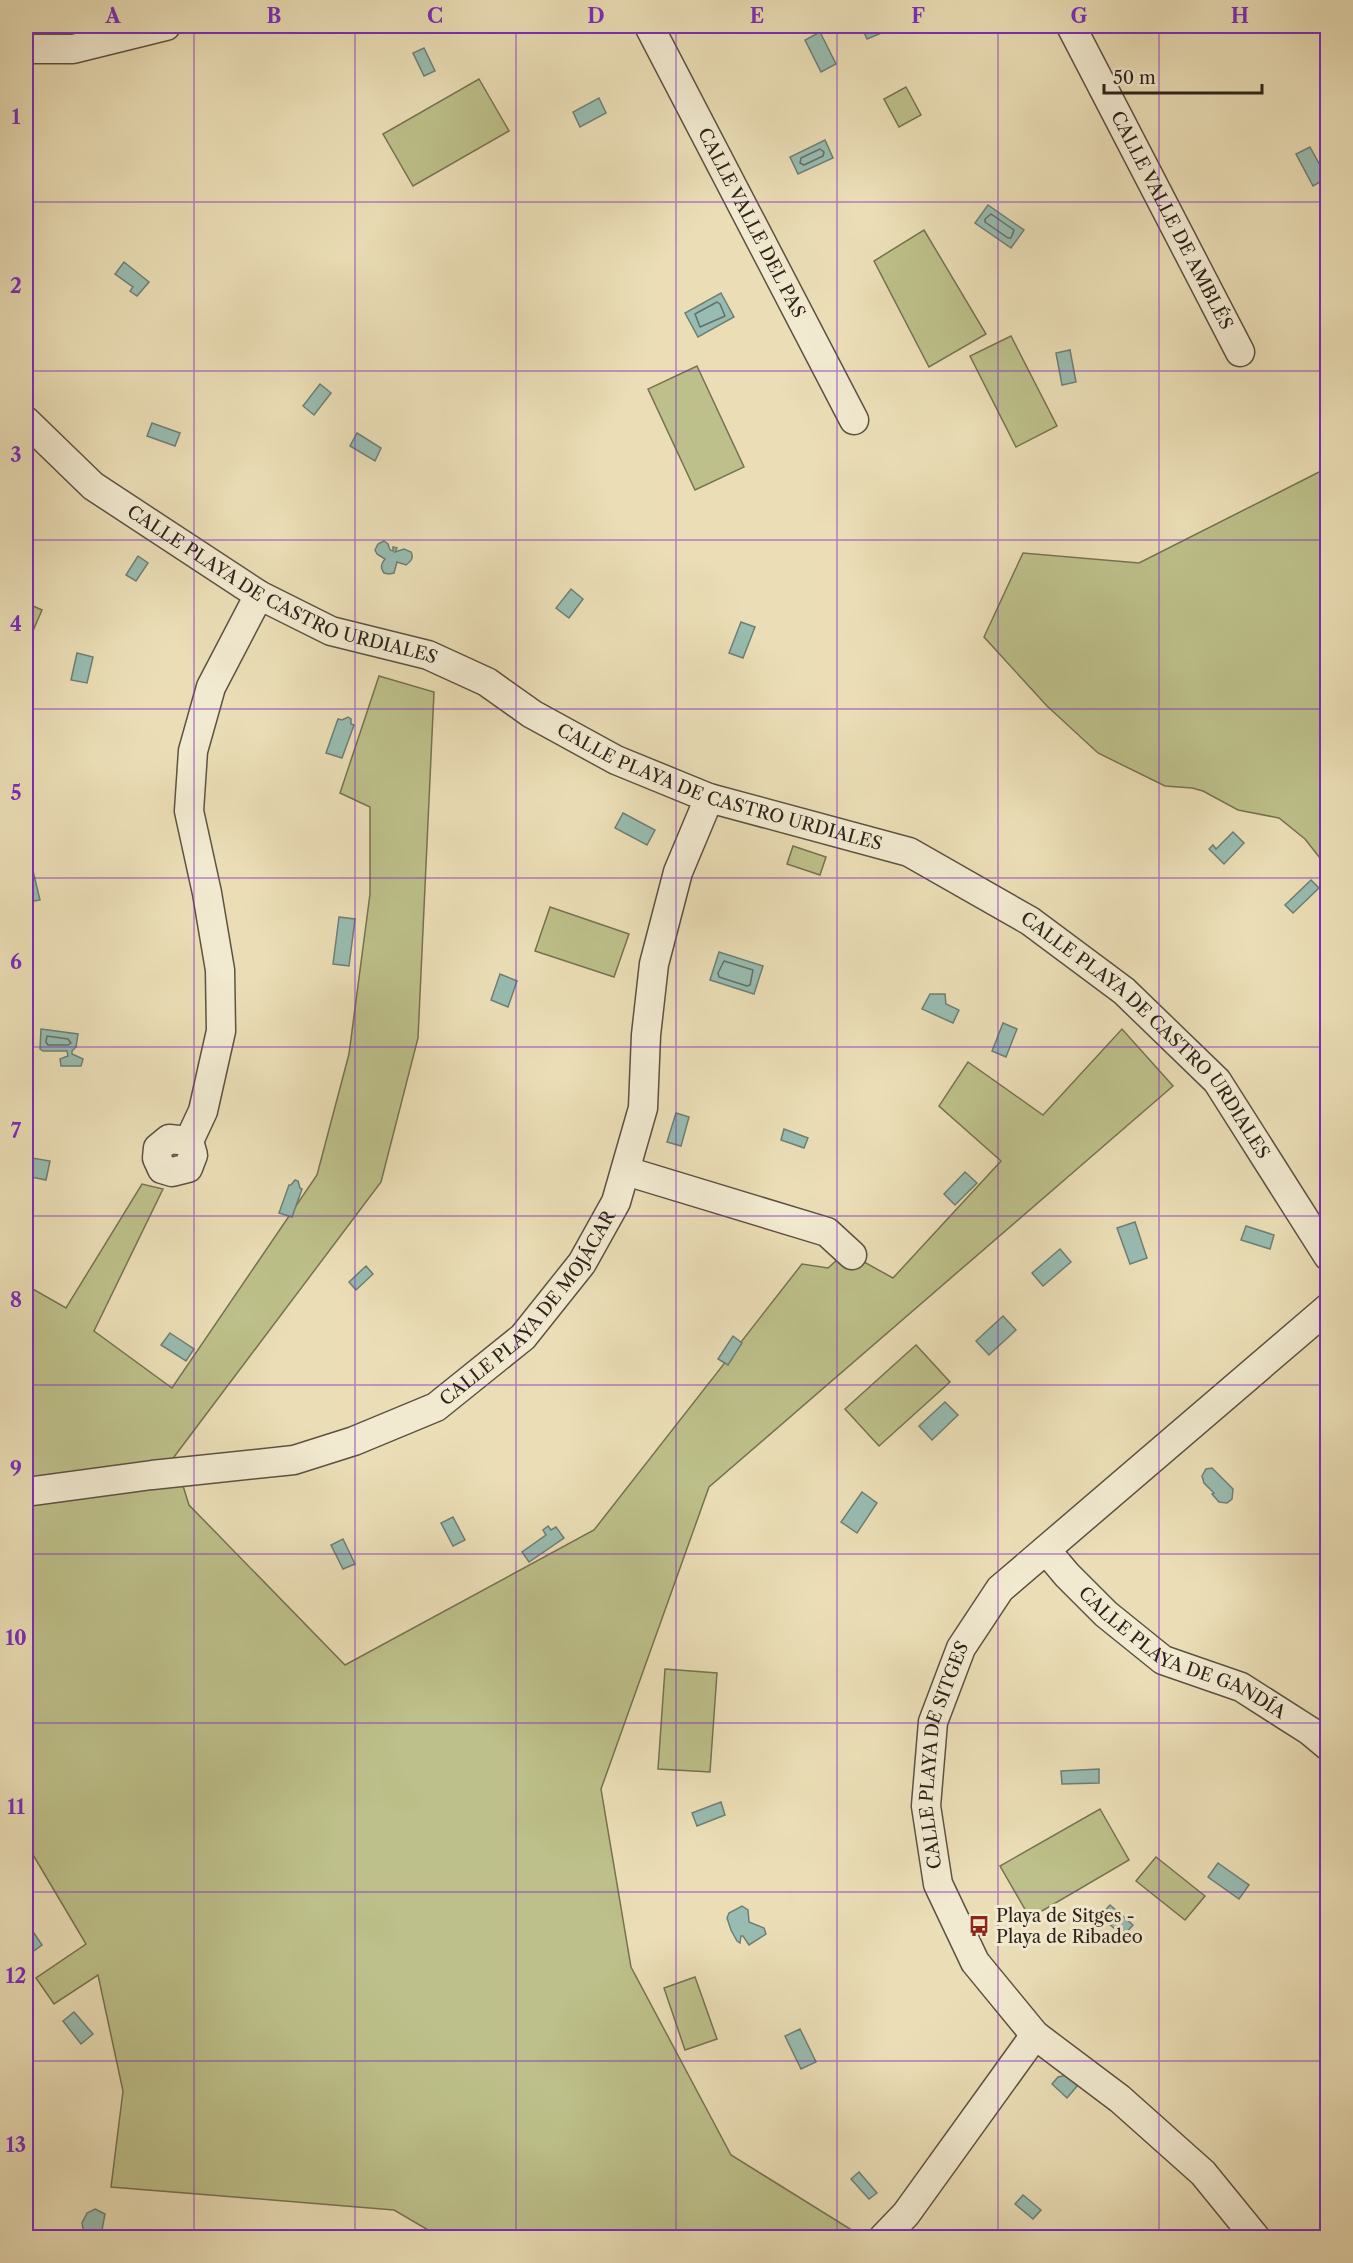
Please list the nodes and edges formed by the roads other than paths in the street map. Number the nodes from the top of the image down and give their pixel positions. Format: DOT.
graph roads {
  1 [pos="166,26"];
  2 [pos="649,26"];
  3 [pos="1071,26"];
  4 [pos="26,49"];
  5 [pos="1240,352"];
  6 [pos="854,420"];
  7 [pos="26,422"];
  8 [pos="259,595"];
  9 [pos="709,798"];
  10 [pos="189,1141"];
  11 [pos="626,1171"];
  12 [pos="852,1255"];
  13 [pos="1328,1256"];
  14 [pos="1328,1308"];
  15 [pos="26,1492"];
  16 [pos="1046,1550"];
  17 [pos="1328,1746"];
  18 [pos="1035,2035"];
  19 [pos="883,2238"];
  20 [pos="1257,2238"];
  1 -- 4 [label="street"];
  2 -- 6 [label="street, CALLE VALLE DEL PAS"];
  3 -- 5 [label="street, CALLE VALLE DE AMBLÉS"];
  7 -- 8 [label="street, CALLE PLAYA DE CASTRO URDIALES"];
  8 -- 9 [label="street, CALLE PLAYA DE CASTRO URDIALES"];
  8 -- 10 [label="street"];
  9 -- 11 [label="street, CALLE PLAYA DE MOJÁCAR"];
  9 -- 13 [label="street, CALLE PLAYA DE CASTRO URDIALES"];
  11 -- 12 [label="street"];
  11 -- 15 [label="street, CALLE PLAYA DE MOJÁCAR"];
  14 -- 16 [label="street, CALLE PLAYA DE SITGES"];
  16 -- 17 [label="street, CALLE PLAYA DE GANDÍA"];
  16 -- 18 [label="street, CALLE PLAYA DE SITGES"];
  18 -- 19 [label="street"];
  18 -- 20 [label="street, CALLE PLAYA DE SITGES"];
}
